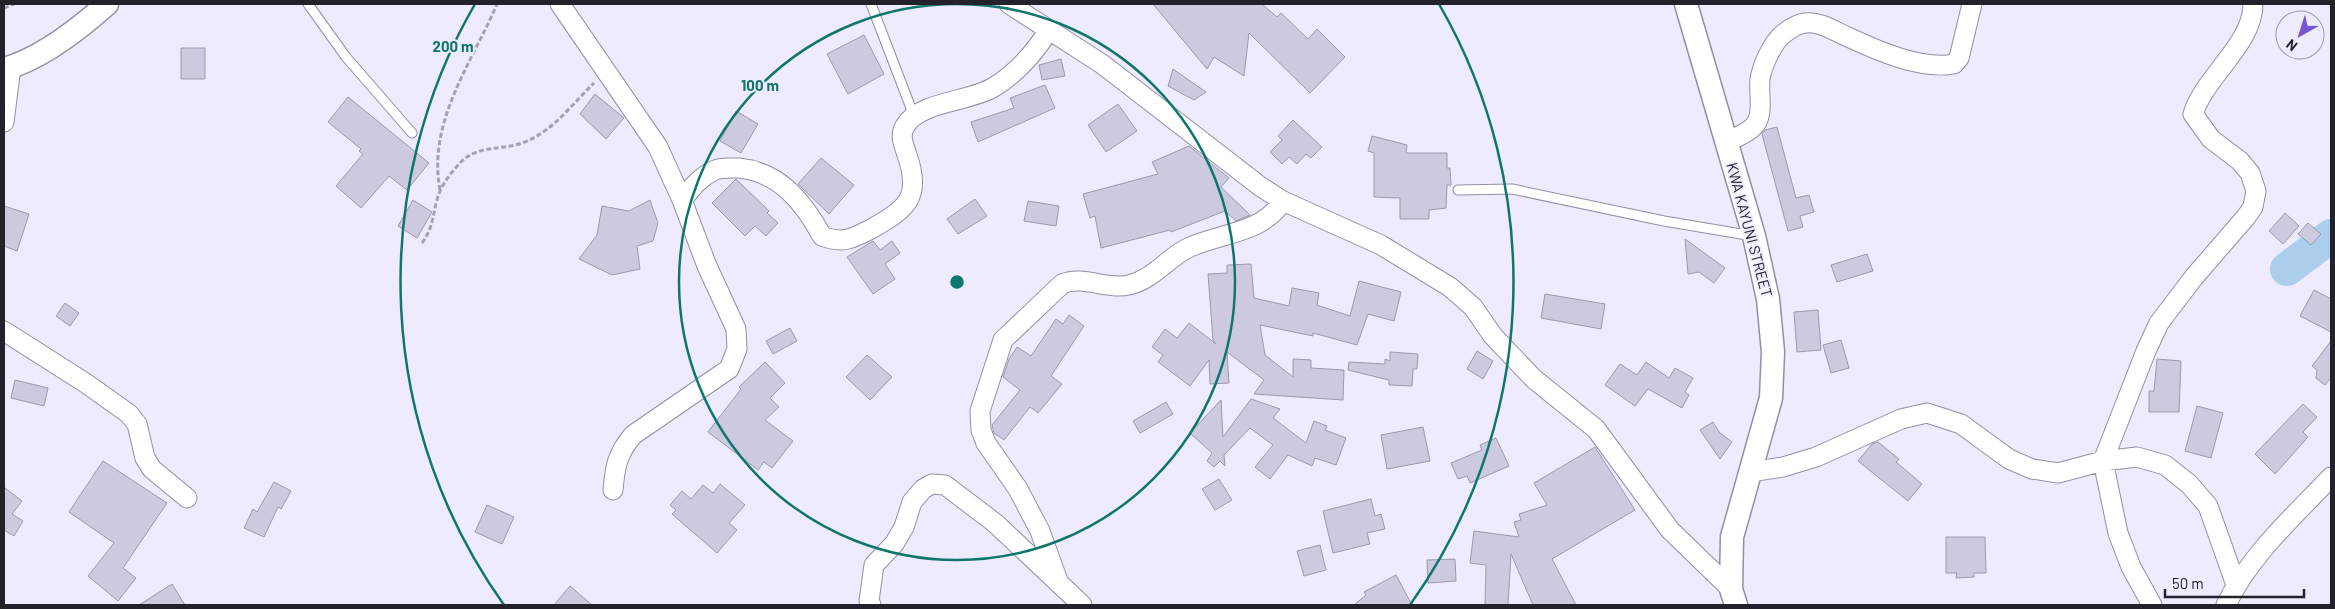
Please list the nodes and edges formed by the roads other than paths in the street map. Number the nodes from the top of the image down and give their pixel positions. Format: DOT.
graph roads {
  1 [pos="107,4"];
  2 [pos="308,4"];
  3 [pos="560,4"];
  4 [pos="871,4"];
  5 [pos="1009,4"];
  6 [pos="1686,4"];
  7 [pos="1972,4"];
  8 [pos="2253,4"];
  9 [pos="1049,30"];
  10 [pos="8,68"];
  11 [pos="914,116"];
  12 [pos="4,122"];
  13 [pos="412,133"];
  14 [pos="1726,142"];
  15 [pos="1458,190"];
  16 [pos="682,200"];
  17 [pos="1283,201"];
  18 [pos="1754,236"];
  19 [pos="4,332"];
  20 [pos="2103,461"];
  21 [pos="1751,472"];
  22 [pos="2331,476"];
  23 [pos="612,490"];
  24 [pos="187,498"];
  25 [pos="1058,581"];
  26 [pos="2236,585"];
  27 [pos="1734,597"];
  28 [pos="871,605"];
  29 [pos="1082,605"];
  30 [pos="2152,605"];
  31 [pos="2226,605"];
  1 -- 10 [label="street"];
  2 -- 13 [label="lane"];
  3 -- 16 [label="street"];
  4 -- 11 [label="lane"];
  5 -- 9 [label="street"];
  6 -- 14 [label="street, KWA KAYUNI STREET"];
  7 -- 14 [label="street"];
  8 -- 20 [label="street"];
  9 -- 11 [label="street"];
  9 -- 17 [label="street"];
  10 -- 12 [label="street"];
  11 -- 16 [label="street"];
  14 -- 18 [label="street, KWA KAYUNI STREET"];
  15 -- 18 [label="lane"];
  16 -- 23 [label="street"];
  17 -- 25 [label="street"];
  17 -- 27 [label="street"];
  18 -- 21 [label="street, KWA KAYUNI STREET"];
  19 -- 24 [label="street"];
  20 -- 21 [label="street"];
  20 -- 26 [label="street"];
  20 -- 30 [label="street"];
  21 -- 27 [label="street, KWA KAYUNI STREET"];
  22 -- 26 [label="street"];
  25 -- 28 [label="street"];
  25 -- 29 [label="street"];
  26 -- 31 [label="street"];
}
